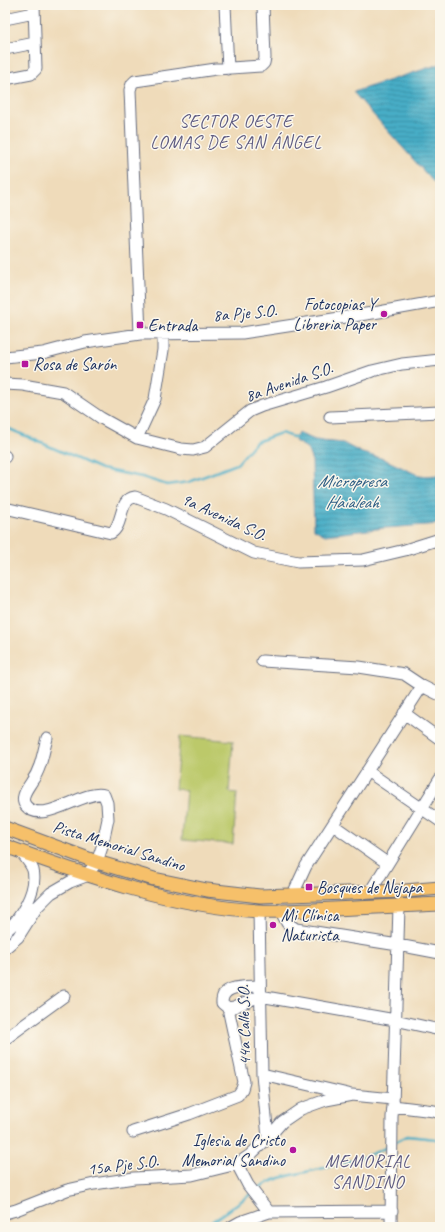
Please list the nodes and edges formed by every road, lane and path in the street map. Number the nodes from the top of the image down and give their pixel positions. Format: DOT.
graph roads {
  1 [pos="225,5"];
  2 [pos="263,5"];
  3 [pos="34,9"];
  4 [pos="5,19"];
  5 [pos="35,43"];
  6 [pos="5,49"];
  7 [pos="228,69"];
  8 [pos="5,79"];
  9 [pos="440,300"];
  10 [pos="140,334"];
  11 [pos="163,334"];
  12 [pos="5,357"];
  13 [pos="440,360"];
  14 [pos="5,384"];
  15 [pos="440,412"];
  16 [pos="330,417"];
  17 [pos="137,438"];
  18 [pos="5,508"];
  19 [pos="440,539"];
  20 [pos="262,661"];
  21 [pos="422,686"];
  22 [pos="440,695"];
  23 [pos="404,713"];
  24 [pos="47,738"];
  25 [pos="440,739"];
  26 [pos="367,771"];
  27 [pos="440,779"];
  28 [pos="422,809"];
  29 [pos="440,821"];
  30 [pos="333,824"];
  31 [pos="5,828"];
  32 [pos="5,846"];
  33 [pos="21,852"];
  34 [pos="97,862"];
  35 [pos="387,863"];
  36 [pos="86,876"];
  37 [pos="440,888"];
  38 [pos="370,892"];
  39 [pos="292,894"];
  40 [pos="440,904"];
  41 [pos="33,905"];
  42 [pos="399,906"];
  43 [pos="280,910"];
  44 [pos="260,911"];
  45 [pos="5,932"];
  46 [pos="398,945"];
  47 [pos="5,948"];
  48 [pos="440,953"];
  49 [pos="260,991"];
  50 [pos="64,996"];
  51 [pos="228,1008"];
  52 [pos="395,1020"];
  53 [pos="440,1030"];
  54 [pos="5,1039"];
  55 [pos="262,1074"];
  56 [pos="352,1095"];
  57 [pos="393,1103"];
  58 [pos="440,1113"];
  59 [pos="133,1132"];
  60 [pos="268,1138"];
  61 [pos="237,1164"];
  62 [pos="392,1211"];
  63 [pos="269,1212"];
  64 [pos="5,1213"];
  65 [pos="231,1227"];
  66 [pos="391,1227"];
  1 -- 7 [label="street"];
  2 -- 7 [label="street"];
  3 -- 4 [label="street"];
  3 -- 5 [label="street"];
  5 -- 6 [label="street"];
  5 -- 8 [label="street"];
  7 -- 10 [label="street"];
  9 -- 11 [label="street, 8a Pje S.O."];
  10 -- 11 [label="street, 8a Pje S.O."];
  10 -- 12 [label="street, 8a Pje S.O."];
  11 -- 17 [label="street"];
  13 -- 17 [label="street, 8a Avenida S.O."];
  14 -- 17 [label="street, 8a Avenida S.O."];
  15 -- 16 [label="street"];
  18 -- 19 [label="street, 9a Avenida S.O."];
  20 -- 21 [label="street"];
  21 -- 22 [label="street"];
  21 -- 23 [label="street"];
  23 -- 25 [label="street"];
  23 -- 26 [label="street"];
  24 -- 34 [label="street"];
  26 -- 28 [label="street"];
  26 -- 30 [label="street"];
  27 -- 28 [label="street"];
  28 -- 29 [label="street"];
  28 -- 35 [label="street"];
  30 -- 35 [label="street"];
  30 -- 39 [label="street"];
  31 -- 34 [label="main road, Pista Memorial Sandino"];
  32 -- 33 [label="main road, Pista Memorial Sandino"];
  33 -- 36 [label="main road, Pista Memorial Sandino"];
  33 -- 41 [label="street"];
  34 -- 36 [label="street"];
  34 -- 39 [label="main road, Pista Memorial Sandino"];
  35 -- 38 [label="street"];
  36 -- 41 [label="street"];
  36 -- 44 [label="main road, Pista Memorial Sandino"];
  37 -- 38 [label="main road, Pista Memorial Sandino"];
  38 -- 39 [label="main road, Pista Memorial Sandino"];
  40 -- 42 [label="main road, Pista Memorial Sandino"];
  41 -- 45 [label="street"];
  41 -- 47 [label="street"];
  42 -- 43 [label="main road, Pista Memorial Sandino"];
  42 -- 46 [label="street"];
  43 -- 44 [label="main road, Pista Memorial Sandino"];
  43 -- 46 [label="street"];
  44 -- 49 [label="street, 44a Calle S.O."];
  46 -- 48 [label="street"];
  46 -- 52 [label="street"];
  49 -- 51 [label="street"];
  49 -- 51 [label="street"];
  49 -- 52 [label="street"];
  49 -- 55 [label="street, 44a Calle S.O."];
  50 -- 54 [label="street"];
  51 -- 59 [label="street"];
  52 -- 53 [label="street"];
  52 -- 57 [label="street"];
  55 -- 56 [label="street"];
  55 -- 60 [label="street, 44a Calle S.O."];
  56 -- 57 [label="street, 15a Pje S.O."];
  56 -- 60 [label="street, 15a Pje S.O."];
  57 -- 58 [label="street, 15a Pje S.O."];
  57 -- 62 [label="street"];
  60 -- 61 [label="street, 15a Pje S.O."];
  61 -- 63 [label="street"];
  61 -- 64 [label="street, 15a Pje S.O."];
  62 -- 63 [label="street"];
  62 -- 66 [label="street"];
  63 -- 65 [label="street"];
}
